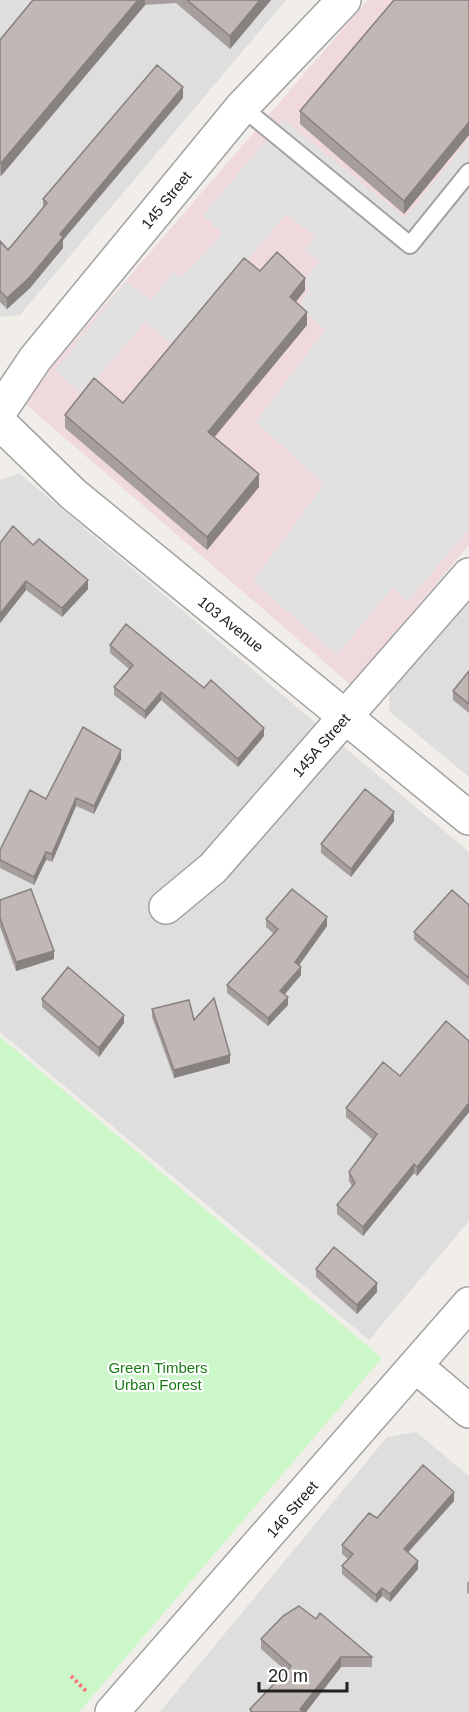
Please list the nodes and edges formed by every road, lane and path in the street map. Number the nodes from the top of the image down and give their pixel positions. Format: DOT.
graph roads {
  1 [pos="344,0"];
  2 [pos="242,107"];
  3 [pos="469,172"];
  4 [pos="0,411"];
  5 [pos="0,423"];
  6 [pos="469,575"];
  7 [pos="346,717"];
  8 [pos="469,818"];
  9 [pos="166,908"];
  10 [pos="469,1304"];
  11 [pos="417,1367"];
  12 [pos="469,1411"];
  13 [pos="112,1712"];
  1 -- 2 [label="street, 145 Street"];
  2 -- 3 [label="lane"];
  2 -- 4 [label="street, 145 Street"];
  5 -- 7 [label="street, 103 Avenue"];
  6 -- 7 [label="street, 145A Street"];
  7 -- 8 [label="street, 103 Avenue"];
  7 -- 9 [label="street, 145A Street"];
  10 -- 11 [label="street, 146 Street"];
  11 -- 12 [label="street"];
  11 -- 13 [label="street, 146 Street"];
}
